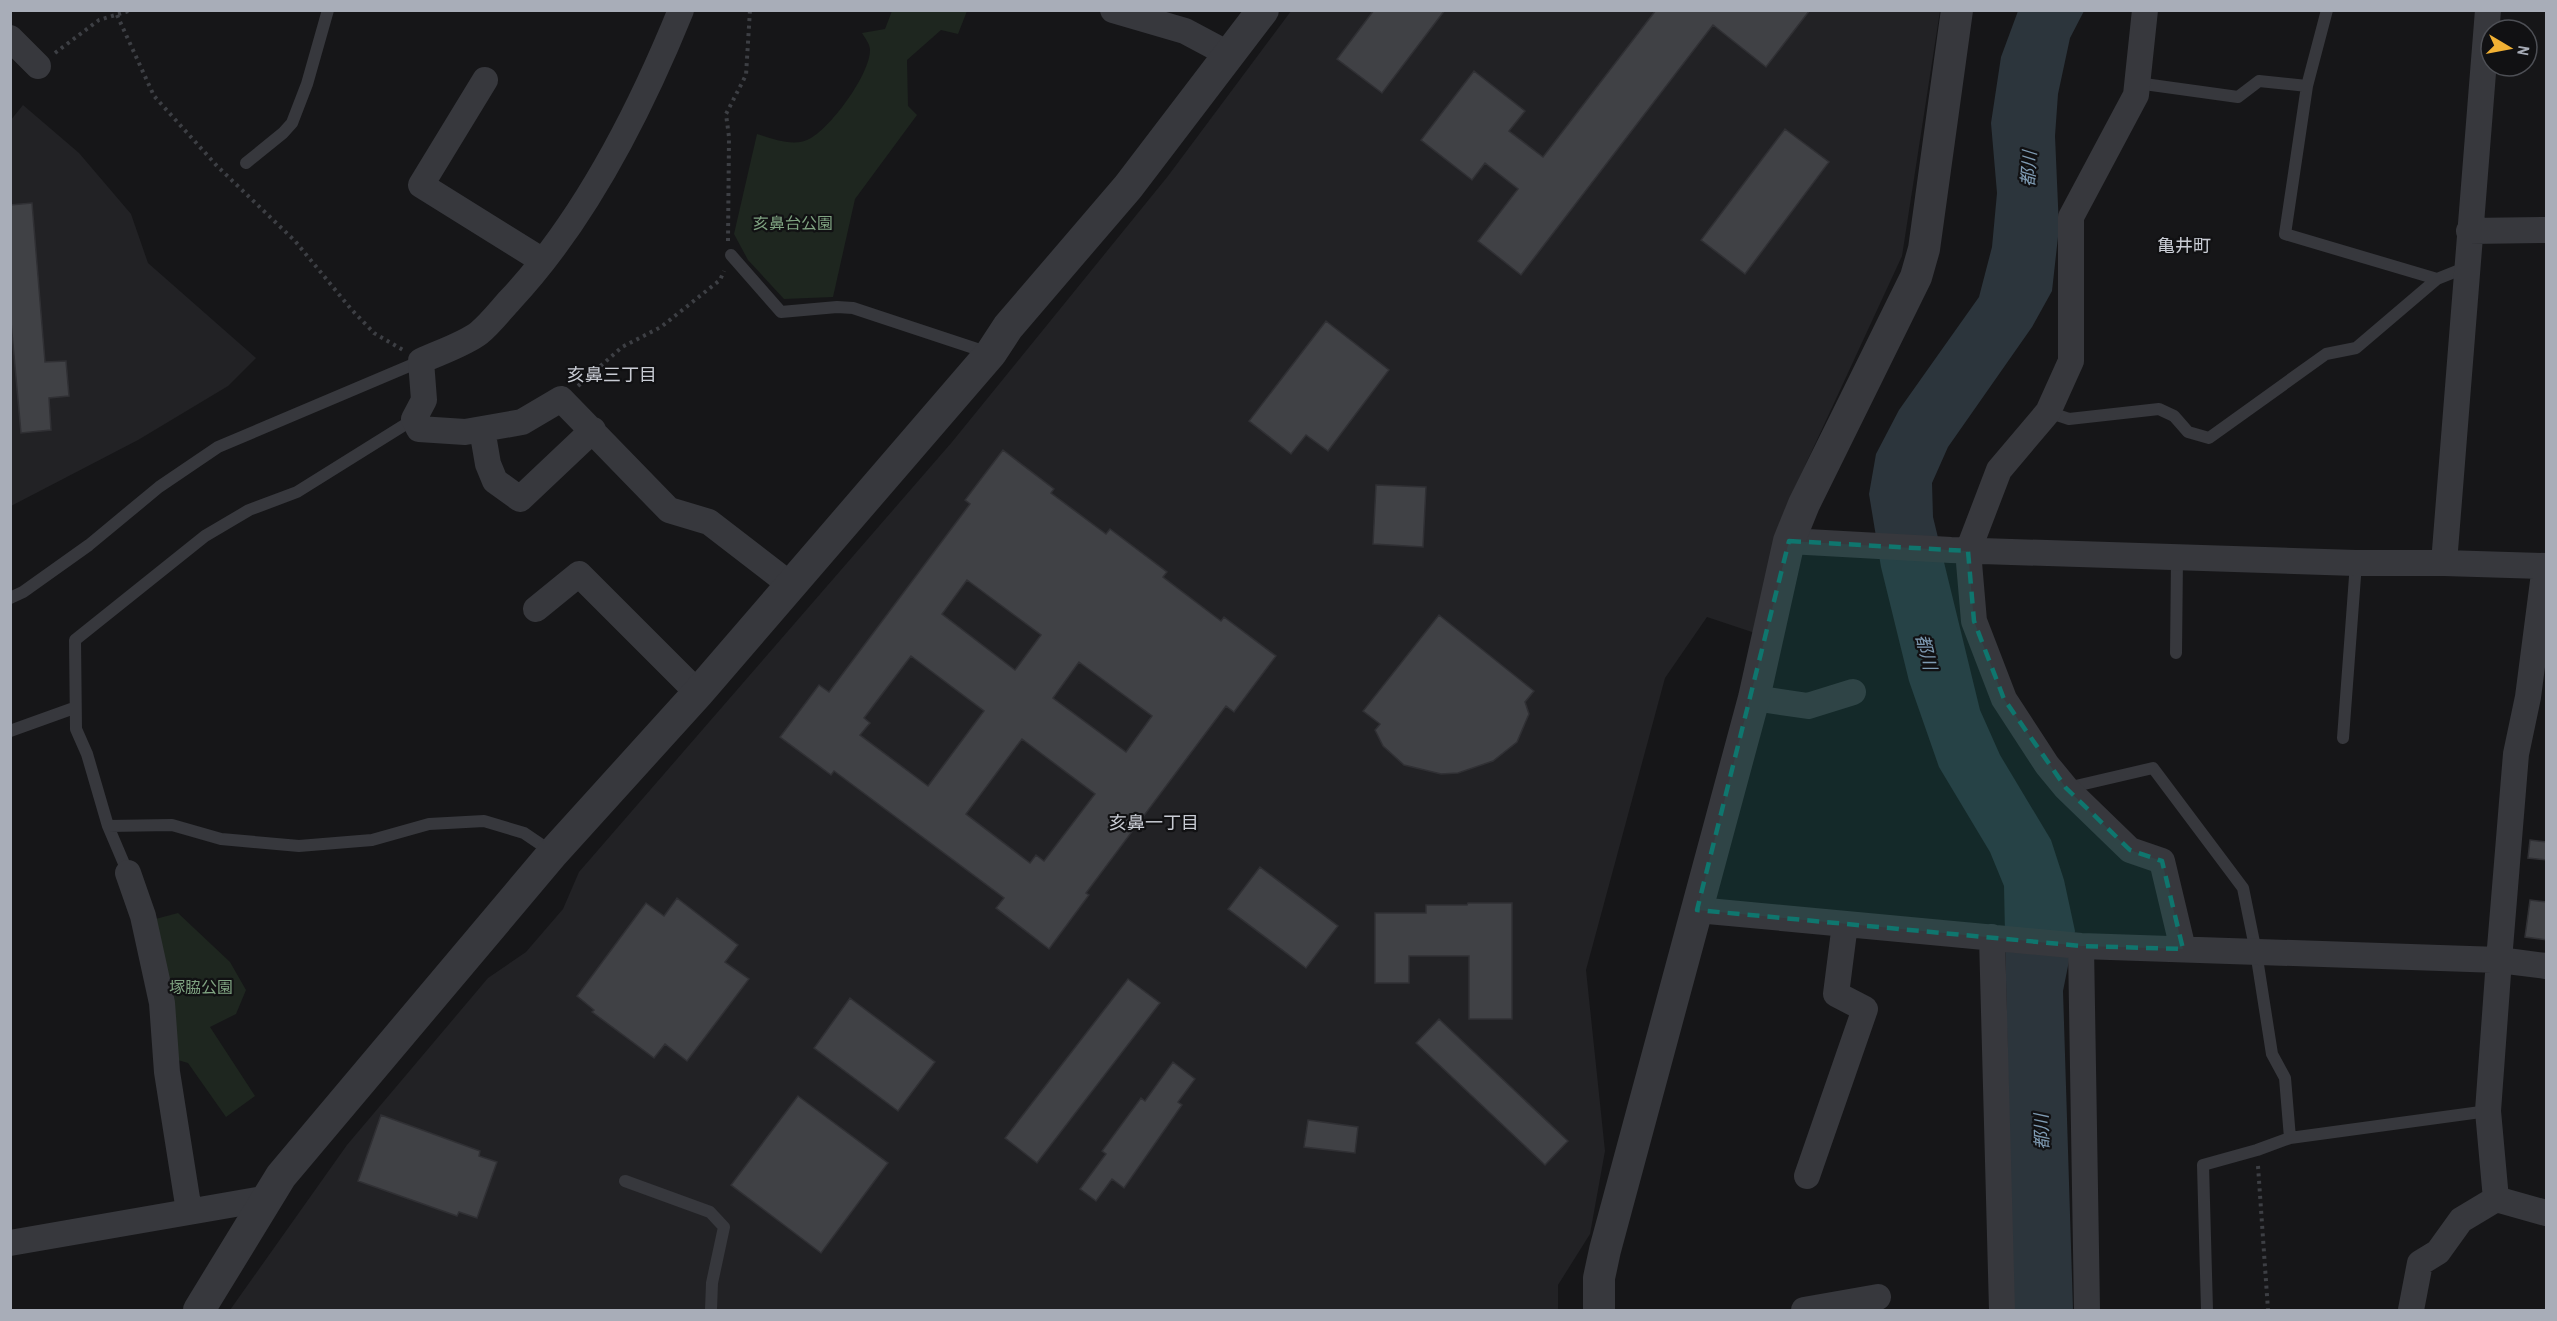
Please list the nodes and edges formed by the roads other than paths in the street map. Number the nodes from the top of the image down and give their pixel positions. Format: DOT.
graph roads {
  1 [pos="328,10"];
  2 [pos="681,10"];
  3 [pos="1113,10"];
  4 [pos="1263,10"];
  5 [pos="1957,10"];
  6 [pos="2145,10"];
  7 [pos="2327,10"];
  8 [pos="2488,10"];
  9 [pos="10,38"];
  10 [pos="1230,54"];
  11 [pos="38,66"];
  12 [pos="485,80"];
  13 [pos="2137,82"];
  14 [pos="2307,86"];
  15 [pos="246,163"];
  16 [pos="2547,230"];
  17 [pos="2469,231"];
  18 [pos="730,255"];
  19 [pos="543,261"];
  20 [pos="2467,267"];
  21 [pos="2437,279"];
  22 [pos="990,353"];
  23 [pos="421,361"];
  24 [pos="2048,412"];
  25 [pos="414,419"];
  26 [pos="482,429"];
  27 [pos="594,430"];
  28 [pos="1789,541"];
  29 [pos="1960,551"];
  30 [pos="2177,558"];
  31 [pos="2444,562"];
  32 [pos="2356,563"];
  33 [pos="2546,566"];
  34 [pos="792,585"];
  35 [pos="10,598"];
  36 [pos="536,609"];
  37 [pos="2176,653"];
  38 [pos="1853,692"];
  39 [pos="698,693"];
  40 [pos="1754,698"];
  41 [pos="74,708"];
  42 [pos="10,731"];
  43 [pos="2343,738"];
  44 [pos="2066,788"];
  45 [pos="108,826"];
  46 [pos="553,853"];
  47 [pos="128,873"];
  48 [pos="1696,910"];
  49 [pos="1845,924"];
  50 [pos="1992,937"];
  51 [pos="2081,946"];
  52 [pos="2183,949"];
  53 [pos="2256,952"];
  54 [pos="2499,960"];
  55 [pos="2547,966"];
  56 [pos="2488,1111"];
  57 [pos="2290,1138"];
  58 [pos="1807,1176"];
  59 [pos="625,1181"];
  60 [pos="269,1198"];
  61 [pos="2496,1199"];
  62 [pos="189,1211"];
  63 [pos="2547,1213"];
  64 [pos="10,1243"];
  65 [pos="1878,1297"];
  66 [pos="199,1311"];
  67 [pos="711,1311"];
  68 [pos="1599,1311"];
  69 [pos="1804,1311"];
  70 [pos="2002,1311"];
  71 [pos="2087,1311"];
  72 [pos="2207,1311"];
  73 [pos="2411,1311"];
  1 -- 15 [label="lane"];
  2 -- 19 [label="street"];
  3 -- 10 [label="street"];
  4 -- 10 [label="street"];
  5 -- 28 [label="street"];
  6 -- 13 [label="street"];
  7 -- 14 [label="lane"];
  8 -- 17 [label="street"];
  9 -- 11 [label="street"];
  10 -- 22 [label="street"];
  12 -- 19 [label="street"];
  13 -- 14 [label="lane"];
  13 -- 24 [label="street"];
  14 -- 21 [label="lane"];
  16 -- 17 [label="street"];
  17 -- 20 [label="street"];
  18 -- 22 [label="lane"];
  19 -- 23 [label="street"];
  20 -- 21 [label="lane"];
  20 -- 31 [label="street"];
  21 -- 24 [label="lane"];
  22 -- 34 [label="street"];
  23 -- 25 [label="street"];
  23 -- 35 [label="lane"];
  24 -- 29 [label="street"];
  25 -- 26 [label="street"];
  25 -- 41 [label="lane"];
  26 -- 27 [label="street"];
  26 -- 27 [label="street"];
  27 -- 34 [label="street"];
  28 -- 29 [label="street"];
  28 -- 40 [label="street"];
  29 -- 30 [label="street"];
  29 -- 44 [label="street"];
  30 -- 32 [label="street"];
  30 -- 37 [label="lane"];
  31 -- 32 [label="street"];
  31 -- 33 [label="street"];
  32 -- 43 [label="lane"];
  33 -- 54 [label="street"];
  34 -- 39 [label="street"];
  36 -- 39 [label="street"];
  38 -- 40 [label="street"];
  39 -- 46 [label="street"];
  40 -- 48 [label="street"];
  41 -- 42 [label="lane"];
  41 -- 45 [label="lane"];
  44 -- 52 [label="street"];
  44 -- 53 [label="lane"];
  45 -- 46 [label="lane"];
  45 -- 47 [label="lane"];
  46 -- 60 [label="street"];
  47 -- 62 [label="street"];
  48 -- 49 [label="street"];
  48 -- 68 [label="street"];
  49 -- 50 [label="street"];
  49 -- 58 [label="street"];
  50 -- 51 [label="street"];
  50 -- 70 [label="street"];
  51 -- 52 [label="street"];
  51 -- 71 [label="street"];
  52 -- 53 [label="street"];
  53 -- 54 [label="street"];
  53 -- 57 [label="lane"];
  54 -- 55 [label="street"];
  54 -- 56 [label="street"];
  56 -- 57 [label="lane"];
  56 -- 61 [label="street"];
  57 -- 72 [label="lane"];
  59 -- 67 [label="lane"];
  60 -- 62 [label="street"];
  60 -- 66 [label="street"];
  61 -- 63 [label="street"];
  61 -- 73 [label="street"];
  62 -- 64 [label="street"];
  65 -- 69 [label="street"];
}
